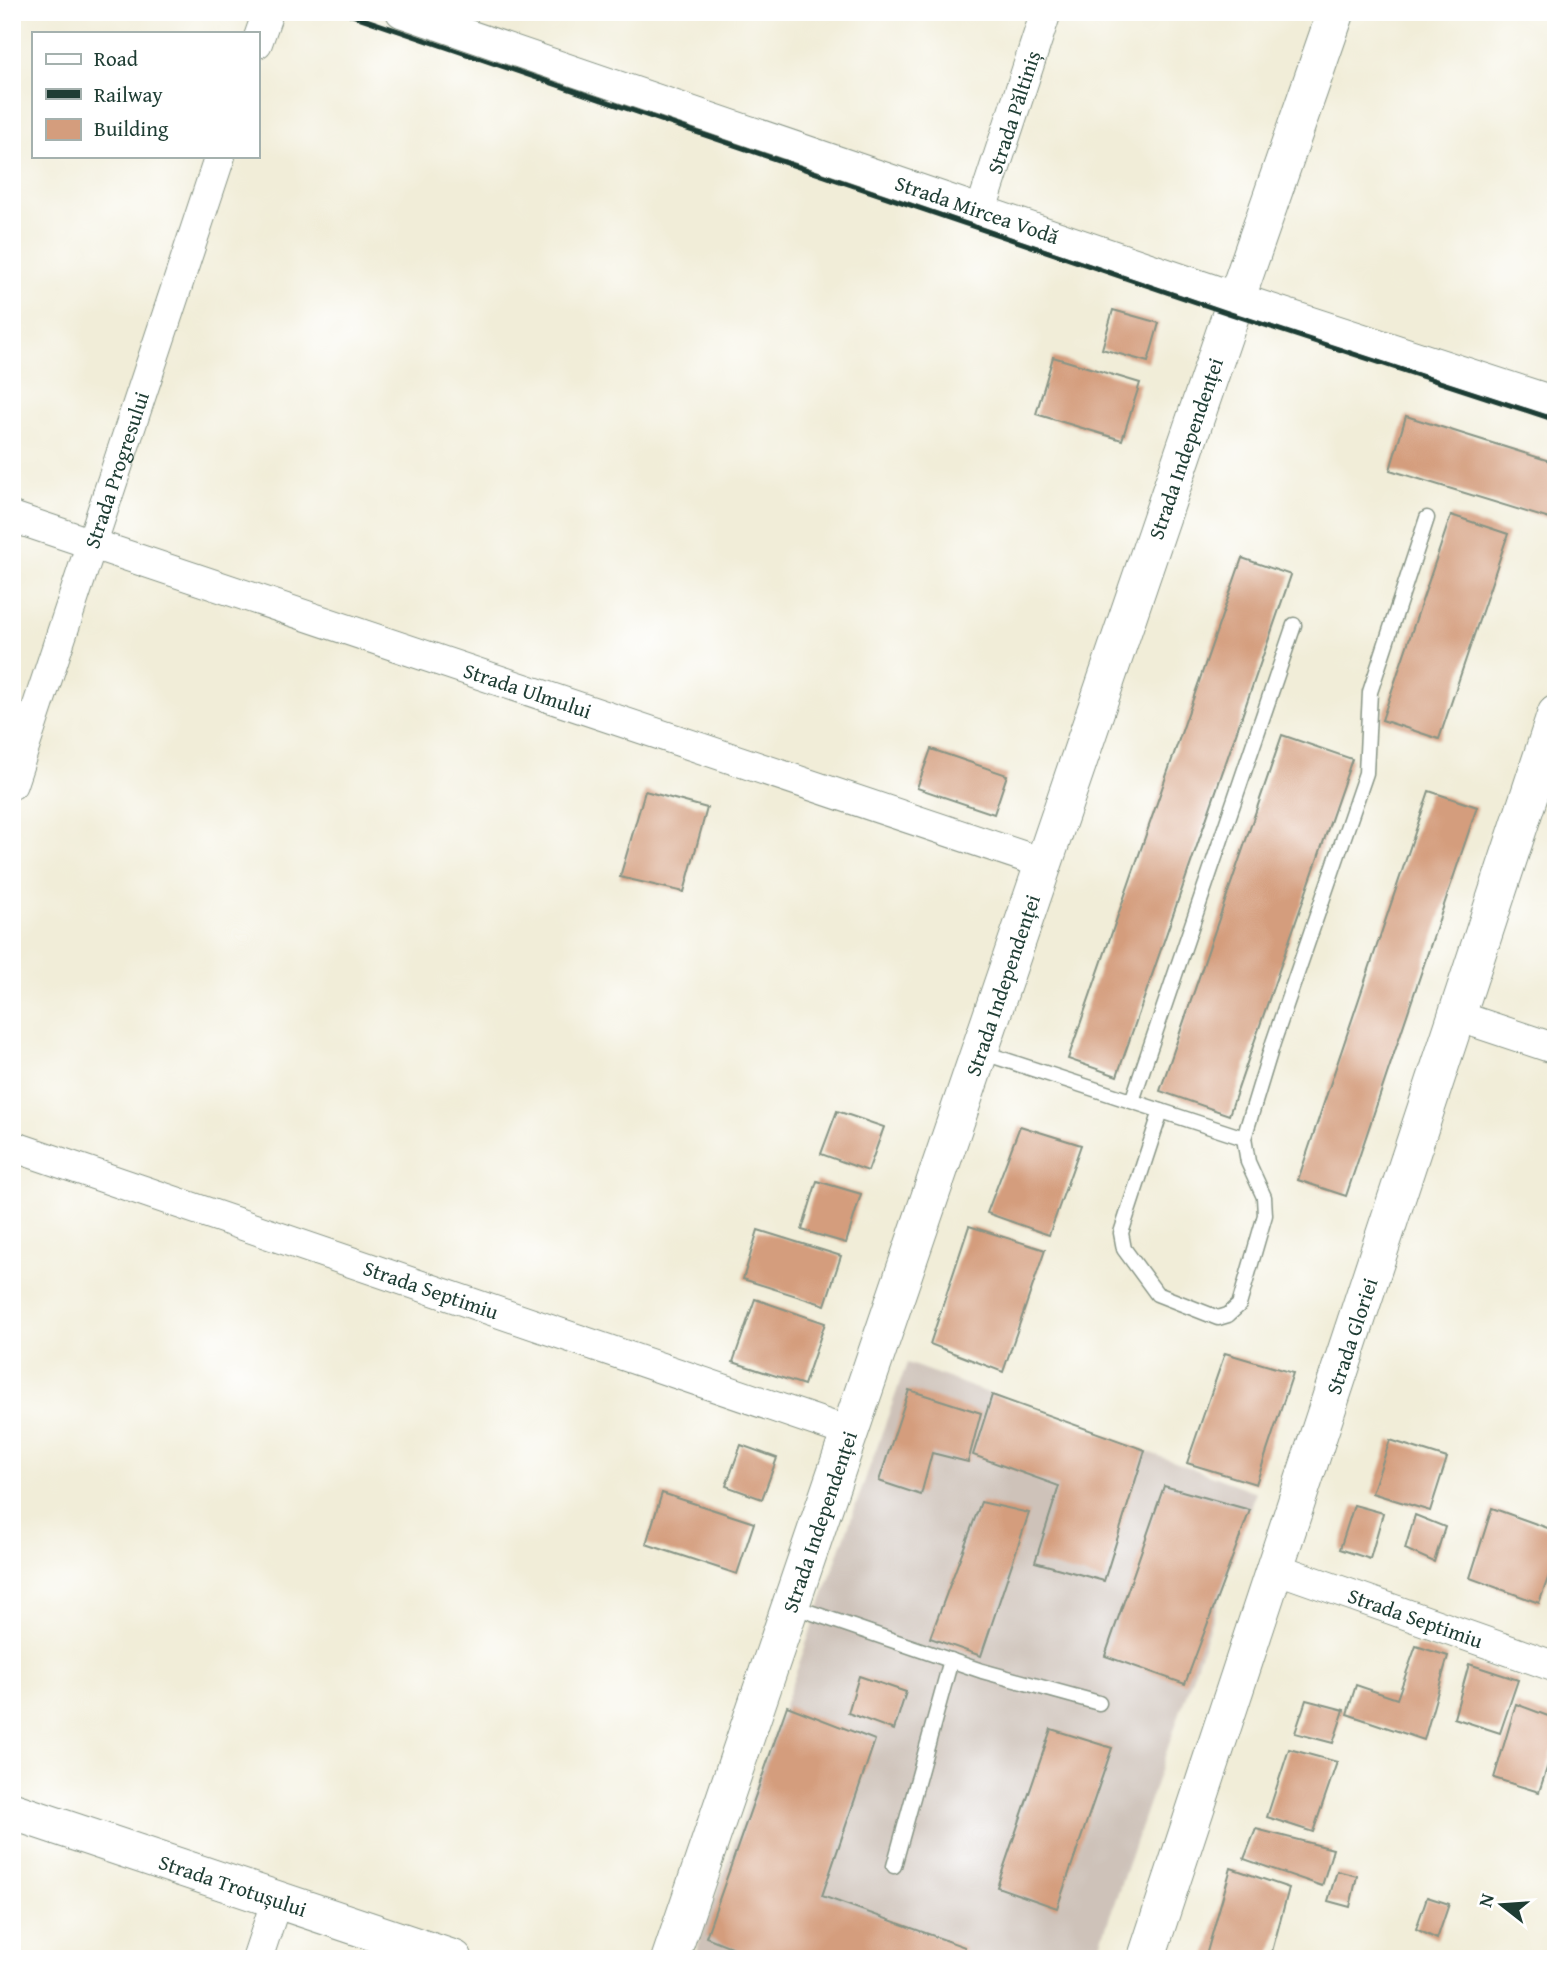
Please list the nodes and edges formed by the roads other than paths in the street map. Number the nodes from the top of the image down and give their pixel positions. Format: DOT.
graph roads {
  1 [pos="268,12"];
  2 [pos="401,12"];
  3 [pos="1046,12"];
  4 [pos="1336,12"];
  5 [pos="259,37"];
  6 [pos="219,158"];
  7 [pos="981,210"];
  8 [pos="1237,298"];
  9 [pos="1556,402"];
  10 [pos="12,517"];
  11 [pos="1427,518"];
  12 [pos="92,544"];
  13 [pos="1294,625"];
  14 [pos="1556,713"];
  15 [pos="12,784"];
  16 [pos="1043,863"];
  17 [pos="1457,1016"];
  18 [pos="1556,1049"];
  19 [pos="980,1052"];
  20 [pos="1132,1101"];
  21 [pos="1161,1111"];
  22 [pos="1244,1138"];
  23 [pos="12,1146"];
  24 [pos="851,1433"];
  25 [pos="1275,1568"];
  26 [pos="791,1606"];
  27 [pos="951,1660"];
  28 [pos="1556,1667"];
  29 [pos="1099,1703"];
  30 [pos="12,1811"];
  31 [pos="894,1866"];
  32 [pos="277,1899"];
  33 [pos="257,1959"];
  34 [pos="454,1959"];
  35 [pos="670,1959"];
  36 [pos="1146,1959"];
  1 -- 5 [label="street"];
  2 -- 7 [label="street, Strada Mircea Vodă"];
  3 -- 7 [label="street, Strada Păltiniș"];
  4 -- 8 [label="street, Strada Independenței"];
  6 -- 12 [label="street, Strada Progresului"];
  7 -- 8 [label="street, Strada Mircea Vodă"];
  8 -- 9 [label="street, Strada Mircea Vodă"];
  8 -- 16 [label="street, Strada Independenței"];
  10 -- 12 [label="street, Strada Ulmului"];
  11 -- 22 [label="lane"];
  12 -- 15 [label="street, Strada Progresului"];
  12 -- 16 [label="street, Strada Ulmului"];
  13 -- 20 [label="lane"];
  14 -- 17 [label="street, Strada Gloriei"];
  16 -- 19 [label="street, Strada Independenței"];
  17 -- 18 [label="street"];
  17 -- 25 [label="street, Strada Gloriei"];
  19 -- 20 [label="lane"];
  19 -- 24 [label="street, Strada Independenței"];
  20 -- 21 [label="lane"];
  21 -- 22 [label="lane"];
  21 -- 22 [label="lane"];
  23 -- 24 [label="street, Strada Septimiu"];
  24 -- 26 [label="street, Strada Independenței"];
  25 -- 28 [label="street, Strada Septimiu"];
  25 -- 36 [label="street, Strada Gloriei"];
  26 -- 27 [label="lane"];
  26 -- 35 [label="street, Strada Independenței"];
  27 -- 29 [label="lane"];
  27 -- 31 [label="lane"];
  30 -- 32 [label="street, Strada Trotușului"];
  32 -- 33 [label="street"];
  32 -- 34 [label="street, Strada Trotușului"];
}
